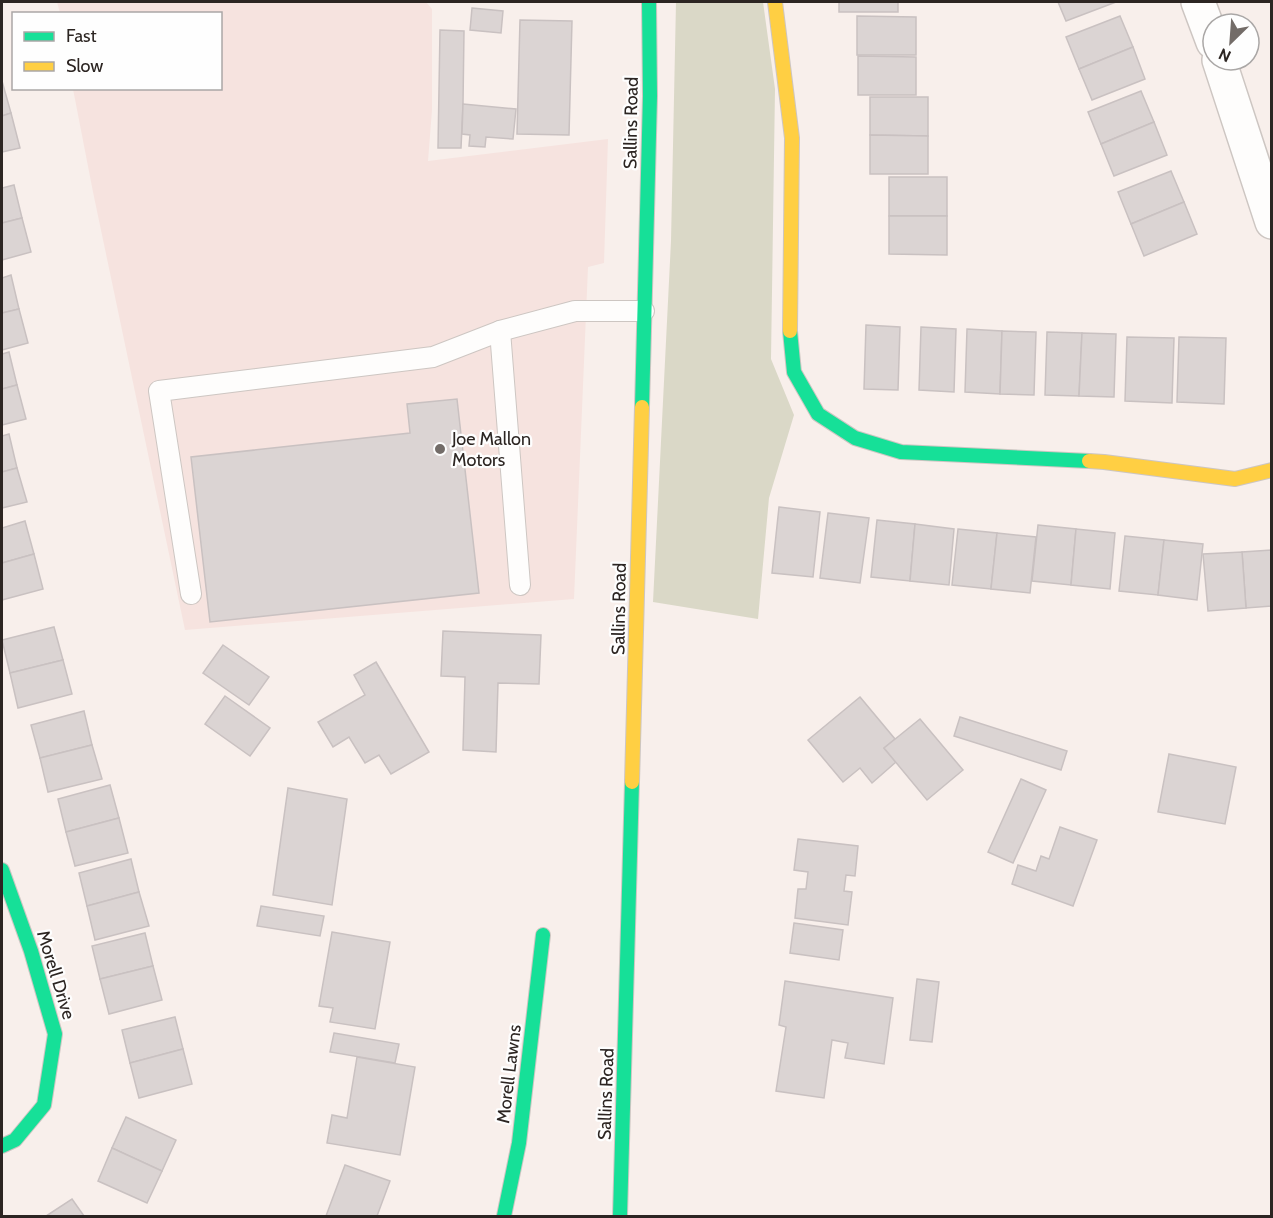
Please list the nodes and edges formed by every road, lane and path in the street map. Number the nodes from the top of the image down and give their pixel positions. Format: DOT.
graph roads {
  1 [pos="649,2"];
  2 [pos="775,2"];
  3 [pos="1224,72"];
  4 [pos="1272,222"];
  5 [pos="644,311"];
  6 [pos="500,331"];
  7 [pos="1272,470"];
  8 [pos="520,585"];
  9 [pos="191,594"];
  10 [pos="2,870"];
  11 [pos="543,935"];
  12 [pos="2,1146"];
  13 [pos="504,1216"];
  14 [pos="620,1216"];
  1 -- 5 [label="street, Sallins Road"];
  2 -- 7 [label="street"];
  3 -- 4 [label="street"];
  5 -- 6 [label="lane"];
  5 -- 14 [label="street, Sallins Road"];
  6 -- 8 [label="lane"];
  6 -- 9 [label="lane"];
  10 -- 12 [label="street, Morell Drive"];
  11 -- 13 [label="street, Morell Lawns"];
}
